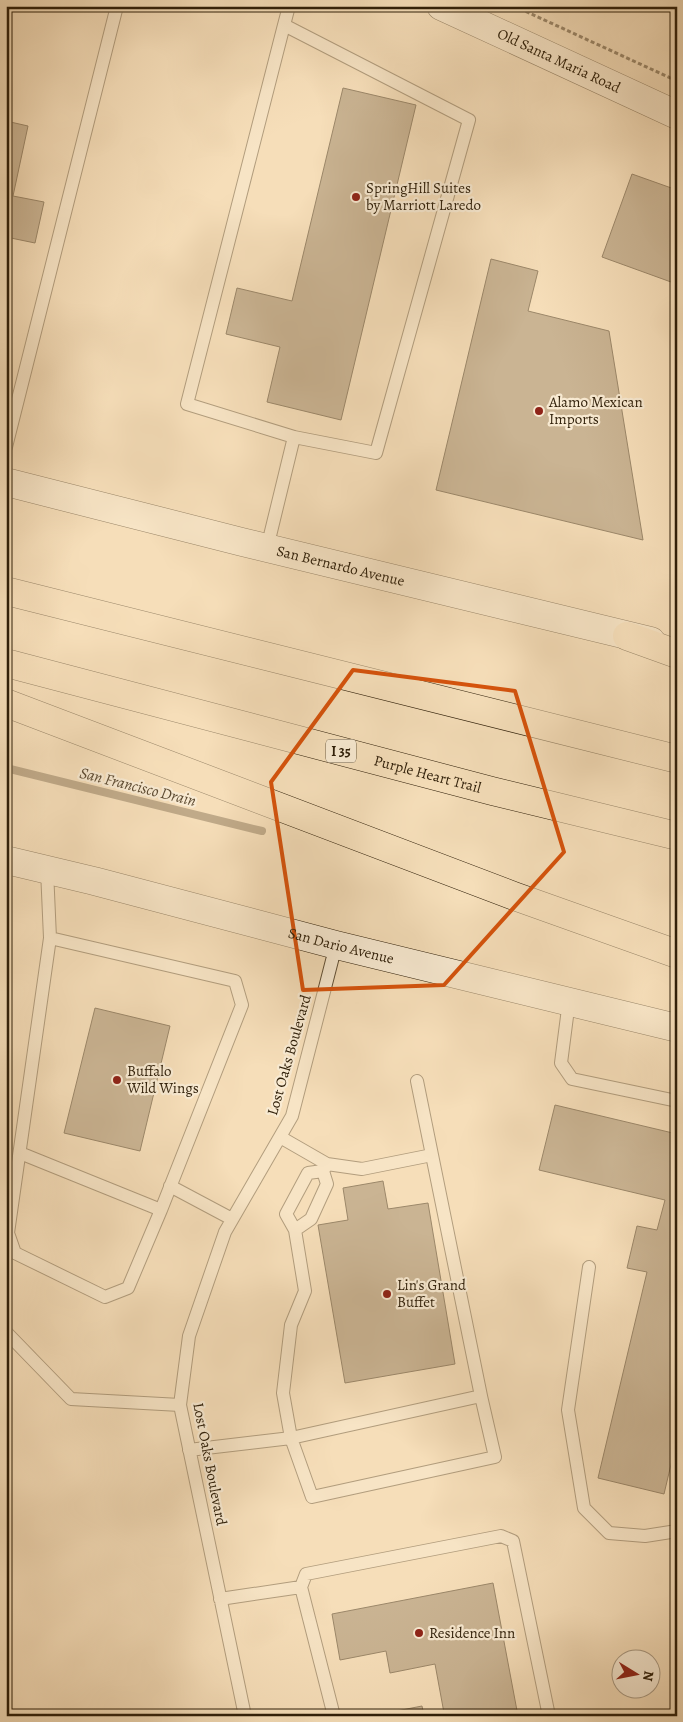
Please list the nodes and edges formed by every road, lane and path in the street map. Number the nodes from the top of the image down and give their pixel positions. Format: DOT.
graph roads {
  1 [pos="117,6"];
  2 [pos="289,6"];
  3 [pos="441,6"];
  4 [pos="514,6"];
  5 [pos="284,25"];
  6 [pos="677,81"];
  7 [pos="677,114"];
  8 [pos="294,437"];
  9 [pos="6,446"];
  10 [pos="6,482"];
  11 [pos="267,548"];
  12 [pos="6,591"];
  13 [pos="627,636"];
  14 [pos="677,647"];
  15 [pos="677,654"];
  16 [pos="6,663"];
  17 [pos="6,703"];
  18 [pos="677,759"];
  19 [pos="677,836"];
  20 [pos="6,860"];
  21 [pos="47,870"];
  22 [pos="50,938"];
  23 [pos="336,945"];
  24 [pos="677,954"];
  25 [pos="569,1002"];
  26 [pos="677,1028"];
  27 [pos="417,1081"];
  28 [pos="677,1101"];
  29 [pos="280,1137"];
  30 [pos="20,1153"];
  31 [pos="432,1154"];
  32 [pos="325,1168"];
  33 [pos="170,1186"];
  34 [pos="161,1210"];
  35 [pos="232,1219"];
  36 [pos="295,1230"];
  37 [pos="589,1268"];
  38 [pos="6,1332"];
  39 [pos="481,1396"];
  40 [pos="180,1405"];
  41 [pos="291,1438"];
  42 [pos="189,1450"];
  43 [pos="677,1531"];
  44 [pos="302,1587"];
  45 [pos="220,1600"];
  46 [pos="245,1716"];
  47 [pos="334,1716"];
  48 [pos="549,1716"];
  1 -- 9 [label="lane"];
  2 -- 5 [label="lane"];
  3 -- 7 [label="main road, Old Santa Maria Road"];
  4 -- 6 [label="path"];
  5 -- 8 [label="lane"];
  5 -- 8 [label="lane"];
  8 -- 11 [label="lane"];
  10 -- 11 [label="main road, San Bernardo Avenue"];
  11 -- 13 [label="main road, San Bernardo Avenue"];
  12 -- 18 [label="highway"];
  13 -- 14 [label="main road, San Bernardo Avenue"];
  13 -- 15 [label="highway"];
  16 -- 19 [label="highway, Purple Heart Trail / I 35"];
  17 -- 24 [label="highway"];
  20 -- 21 [label="main road, San Dario Avenue"];
  21 -- 22 [label="lane"];
  21 -- 23 [label="main road, San Dario Avenue"];
  22 -- 30 [label="lane"];
  22 -- 33 [label="lane"];
  23 -- 25 [label="main road, San Dario Avenue"];
  23 -- 29 [label="lane, Lost Oaks Boulevard"];
  25 -- 26 [label="main road, San Dario Avenue"];
  25 -- 28 [label="lane"];
  27 -- 31 [label="lane"];
  29 -- 32 [label="lane"];
  29 -- 35 [label="lane, Lost Oaks Boulevard"];
  30 -- 34 [label="lane"];
  30 -- 34 [label="lane"];
  31 -- 32 [label="lane"];
  31 -- 39 [label="lane"];
  32 -- 36 [label="lane"];
  32 -- 36 [label="lane"];
  33 -- 34 [label="lane"];
  33 -- 35 [label="lane"];
  35 -- 40 [label="lane, Lost Oaks Boulevard"];
  36 -- 41 [label="lane"];
  37 -- 43 [label="lane"];
  38 -- 40 [label="lane"];
  39 -- 41 [label="lane"];
  39 -- 41 [label="lane"];
  40 -- 42 [label="lane, Lost Oaks Boulevard"];
  41 -- 42 [label="lane"];
  42 -- 45 [label="lane, Lost Oaks Boulevard"];
  44 -- 45 [label="lane"];
  44 -- 47 [label="lane"];
  44 -- 48 [label="lane"];
  45 -- 46 [label="lane, Lost Oaks Boulevard"];
}
